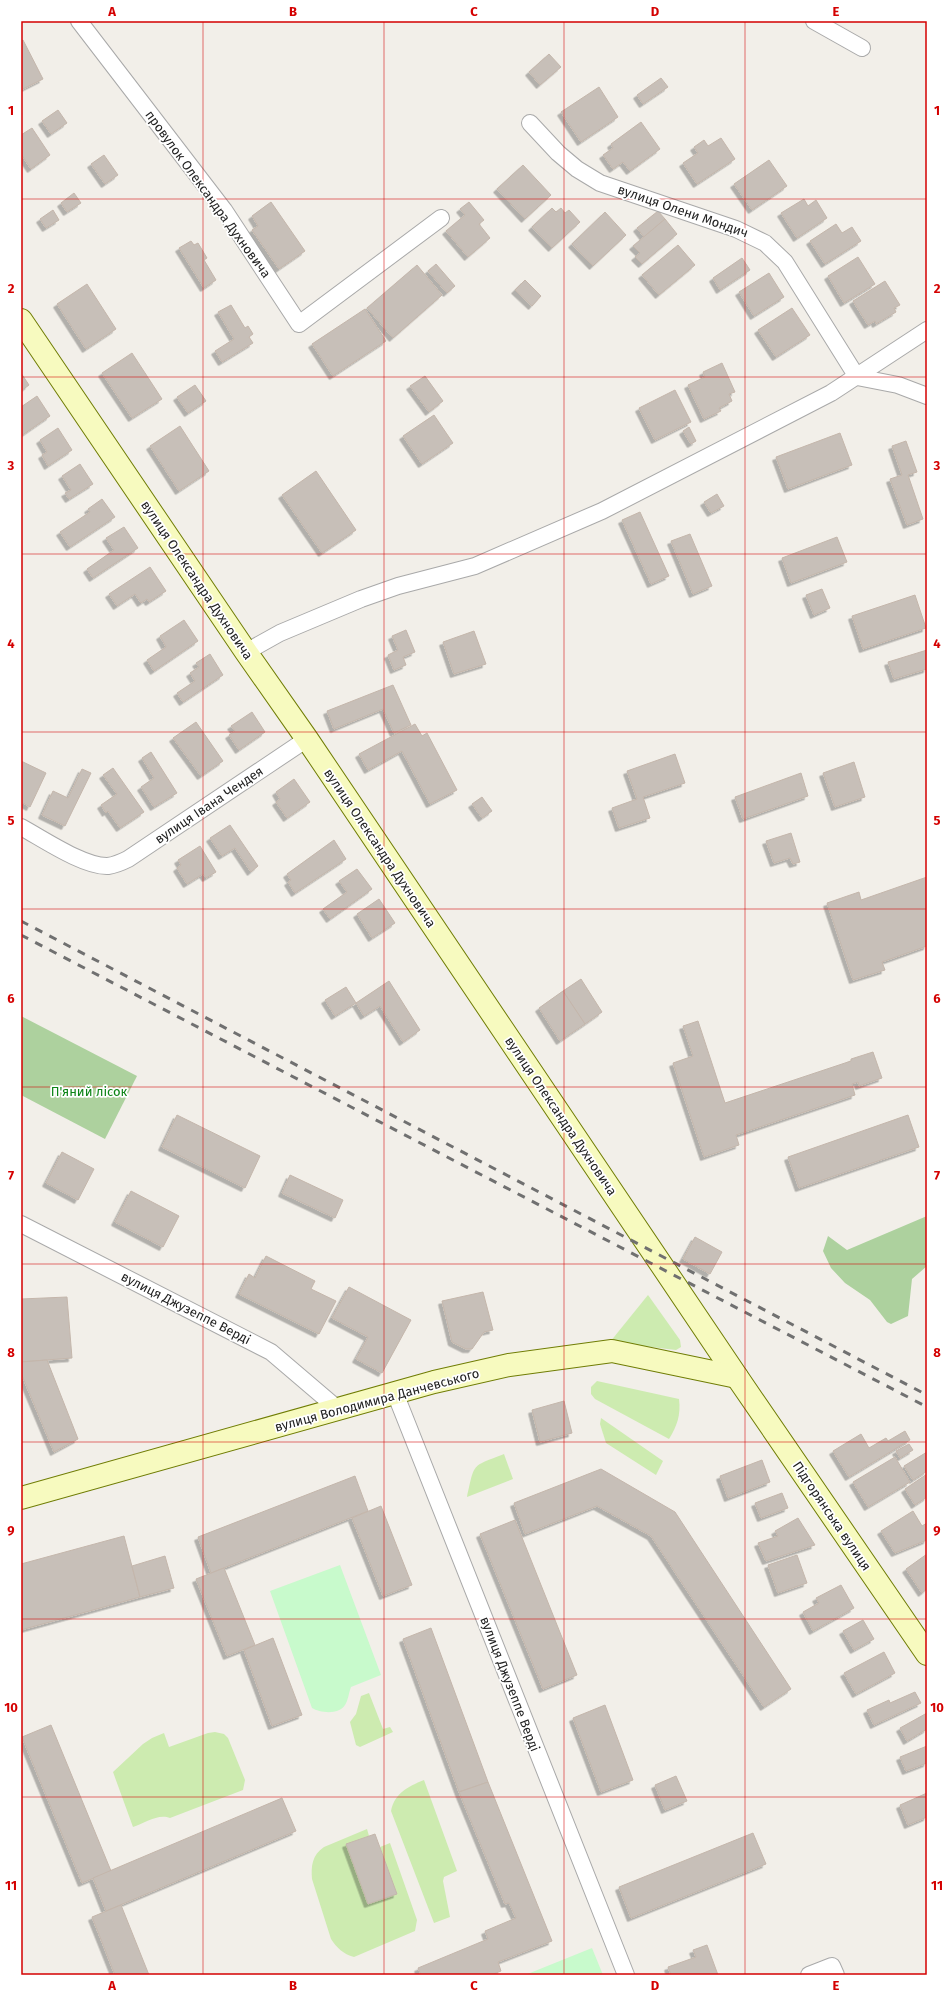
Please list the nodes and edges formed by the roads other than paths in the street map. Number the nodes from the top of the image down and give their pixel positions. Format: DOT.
graph roads {
  1 [pos="79,21"];
  2 [pos="814,21"];
  3 [pos="862,48"];
  4 [pos="530,123"];
  5 [pos="441,218"];
  6 [pos="21,320"];
  7 [pos="927,330"];
  8 [pos="857,377"];
  9 [pos="927,396"];
  10 [pos="246,652"];
  11 [pos="307,739"];
  12 [pos="21,827"];
  13 [pos="21,1224"];
  14 [pos="737,1377"];
  15 [pos="395,1393"];
  16 [pos="339,1410"];
  17 [pos="21,1498"];
  18 [pos="927,1654"];
  19 [pos="834,1970"];
  20 [pos="626,1975"];
  21 [pos="809,1975"];
  1 -- 5 [label="street, провулок Олександра Духновича"];
  2 -- 3 [label="street"];
  4 -- 8 [label="street, вулиця Олени Мондич"];
  6 -- 10 [label="main road, вулиця Олександра Духновича"];
  7 -- 8 [label="street"];
  8 -- 9 [label="street"];
  8 -- 10 [label="street"];
  10 -- 11 [label="main road, вулиця Олександра Духновича"];
  11 -- 12 [label="street, вулиця Івана Чендея"];
  11 -- 14 [label="main road, вулиця Олександра Духновича"];
  13 -- 16 [label="street, вулиця Джузеппе Верді"];
  14 -- 15 [label="main road, вулиця Володимира Данчевського"];
  14 -- 18 [label="main road, Підгорянська вулиця"];
  15 -- 16 [label="main road, вулиця Володимира Данчевського"];
  15 -- 20 [label="street, вулиця Джузеппе Верді"];
  16 -- 17 [label="main road, вулиця Володимира Данчевського"];
  19 -- 21 [label="street"];
}
